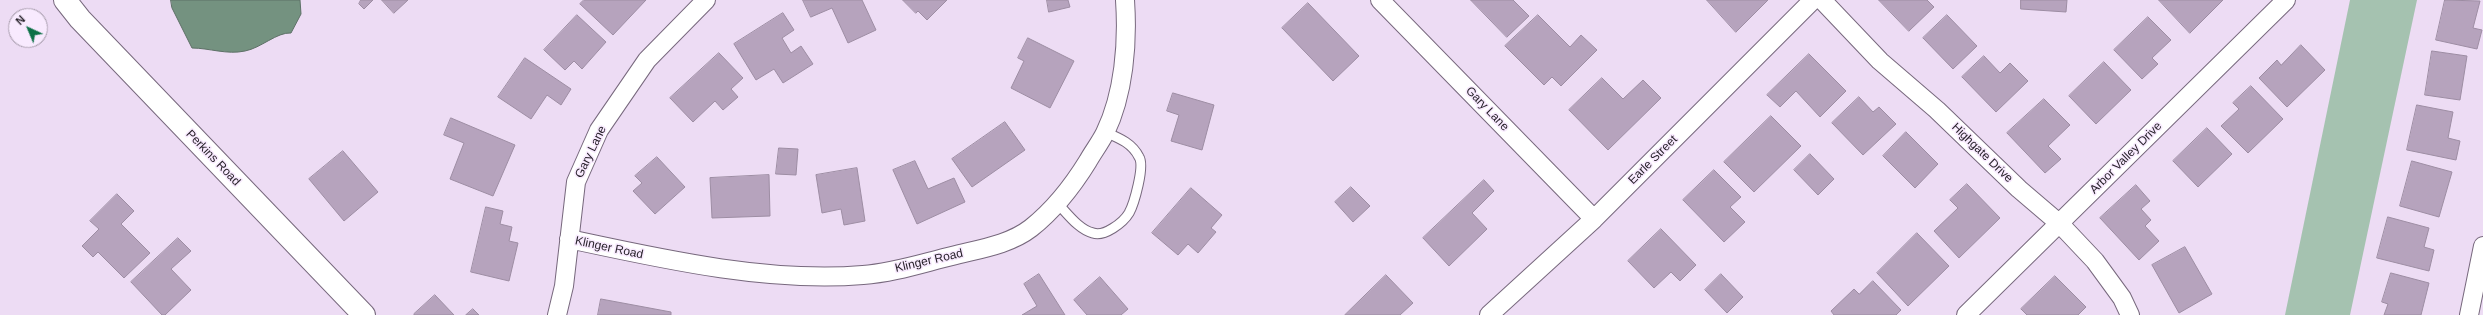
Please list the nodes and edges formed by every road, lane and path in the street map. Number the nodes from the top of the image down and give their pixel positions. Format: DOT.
graph roads {
  1 [pos="65,0"];
  2 [pos="706,0"];
  3 [pos="1125,0"];
  4 [pos="1380,0"];
  5 [pos="1813,0"];
  6 [pos="1822,0"];
  7 [pos="2286,0"];
  8 [pos="1105,132"];
  9 [pos="1058,204"];
  10 [pos="1594,219"];
  11 [pos="2060,224"];
  12 [pos="569,239"];
  13 [pos="2483,246"];
  14 [pos="364,315"];
  15 [pos="557,315"];
  16 [pos="1489,315"];
  17 [pos="1966,315"];
  18 [pos="2130,315"];
  19 [pos="2468,315"];
  1 -- 14 [label="main road, Perkins Road"];
  2 -- 12 [label="street, Gary Lane"];
  3 -- 8 [label="street, Klinger Road"];
  4 -- 10 [label="street, Gary Lane"];
  5 -- 10 [label="street, Earle Street"];
  6 -- 11 [label="street, Highgate Drive"];
  7 -- 11 [label="street, Arbor Valley Drive"];
  8 -- 9 [label="street, Klinger Road"];
  8 -- 9 [label="lane"];
  9 -- 12 [label="street, Klinger Road"];
  10 -- 16 [label="street, Earle Street"];
  11 -- 17 [label="street, Arbor Valley Drive"];
  11 -- 18 [label="street, Highgate Drive"];
  12 -- 15 [label="street, Gary Lane"];
  13 -- 19 [label="street"];
}
